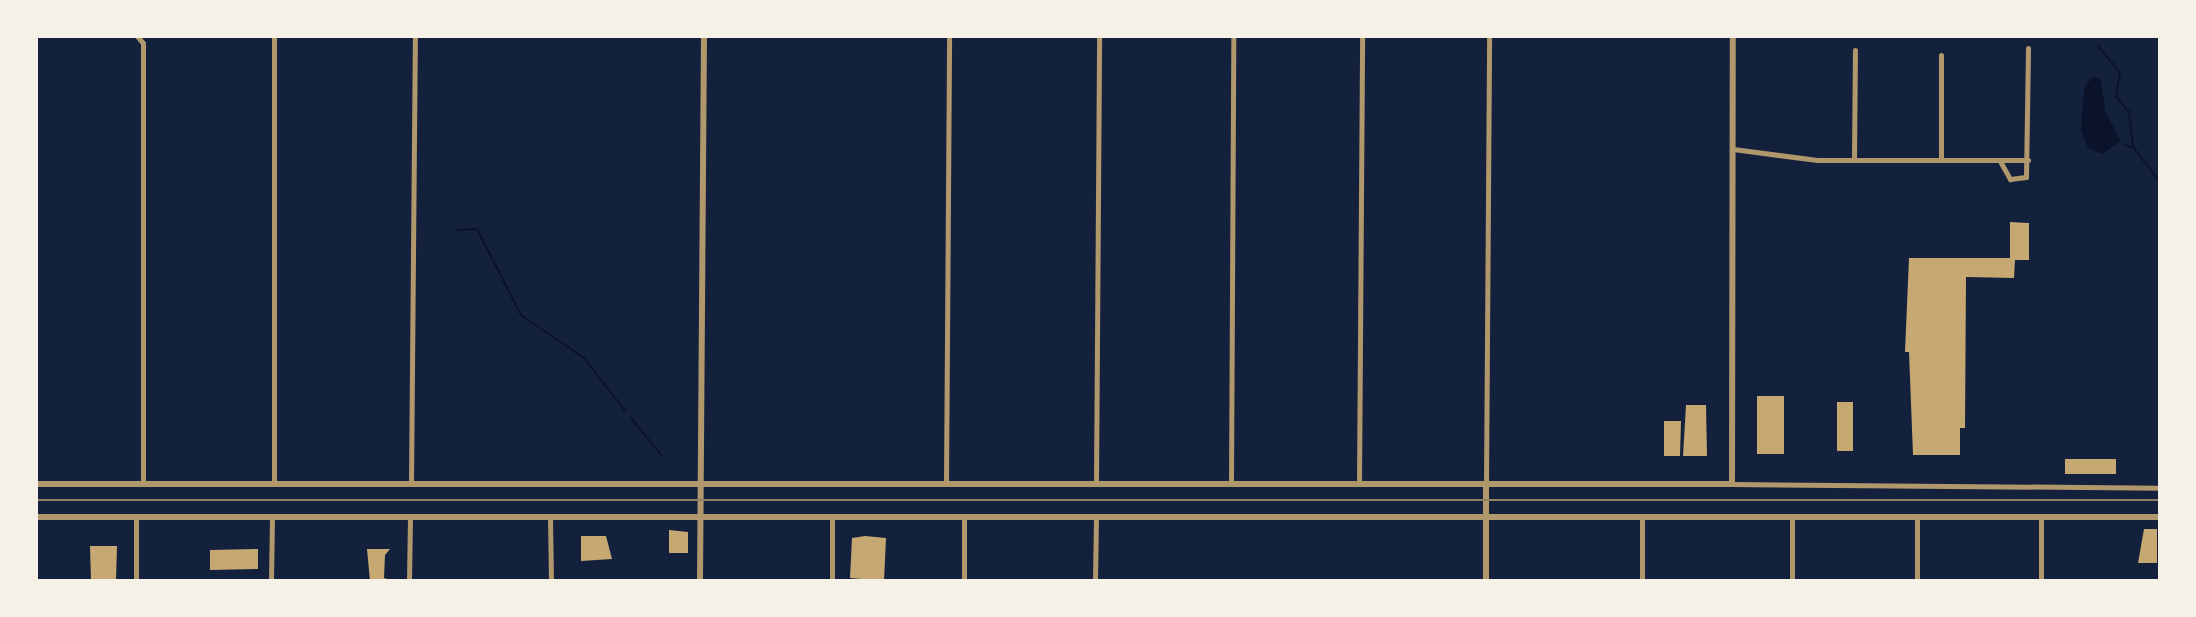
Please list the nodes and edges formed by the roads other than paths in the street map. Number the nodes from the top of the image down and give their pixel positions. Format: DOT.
graph roads {
  1 [pos="274,36"];
  2 [pos="415,36"];
  3 [pos="704,36"];
  4 [pos="949,36"];
  5 [pos="1099,36"];
  6 [pos="1233,36"];
  7 [pos="1362,36"];
  8 [pos="1489,36"];
  9 [pos="1733,36"];
  10 [pos="139,38"];
  11 [pos="2028,48"];
  12 [pos="1855,50"];
  13 [pos="1941,55"];
  14 [pos="1733,149"];
  15 [pos="1854,160"];
  16 [pos="1941,160"];
  17 [pos="2028,160"];
  18 [pos="2000,161"];
  19 [pos="274,483"];
  20 [pos="946,483"];
  21 [pos="36,484"];
  22 [pos="143,484"];
  23 [pos="411,484"];
  24 [pos="1096,484"];
  25 [pos="1231,484"];
  26 [pos="1359,484"];
  27 [pos="1486,484"];
  28 [pos="1732,484"];
  29 [pos="701,485"];
  30 [pos="2160,488"];
  31 [pos="701,516"];
  32 [pos="832,516"];
  33 [pos="964,516"];
  34 [pos="1096,516"];
  35 [pos="1486,516"];
  36 [pos="1642,516"];
  37 [pos="1792,516"];
  38 [pos="36,517"];
  39 [pos="136,517"];
  40 [pos="272,517"];
  41 [pos="410,517"];
  42 [pos="550,517"];
  43 [pos="1917,517"];
  44 [pos="2041,517"];
  45 [pos="2160,517"];
  46 [pos="136,581"];
  47 [pos="271,581"];
  48 [pos="409,581"];
  49 [pos="551,581"];
  50 [pos="700,581"];
  51 [pos="832,581"];
  52 [pos="964,581"];
  53 [pos="1095,581"];
  54 [pos="1486,581"];
  55 [pos="1642,581"];
  56 [pos="1792,581"];
  57 [pos="1917,581"];
  58 [pos="2041,581"];
  1 -- 19 [label="street"];
  2 -- 23 [label="street"];
  3 -- 29 [label="street"];
  4 -- 20 [label="street"];
  5 -- 24 [label="street"];
  6 -- 25 [label="street"];
  7 -- 26 [label="street"];
  8 -- 27 [label="street"];
  9 -- 14 [label="street"];
  10 -- 22 [label="street"];
  11 -- 17 [label="street"];
  12 -- 15 [label="street"];
  13 -- 16 [label="street"];
  14 -- 15 [label="street"];
  14 -- 28 [label="street"];
  15 -- 16 [label="street"];
  16 -- 18 [label="street"];
  17 -- 18 [label="street"];
  17 -- 18 [label="street"];
  19 -- 22 [label="street"];
  19 -- 23 [label="street"];
  20 -- 24 [label="street"];
  20 -- 29 [label="street"];
  21 -- 22 [label="street"];
  23 -- 29 [label="street"];
  24 -- 25 [label="street"];
  25 -- 26 [label="street"];
  26 -- 27 [label="street"];
  27 -- 28 [label="street"];
  27 -- 35 [label="street"];
  28 -- 30 [label="street"];
  29 -- 31 [label="street"];
  31 -- 32 [label="street"];
  31 -- 42 [label="street"];
  31 -- 50 [label="street"];
  32 -- 33 [label="street"];
  32 -- 51 [label="street"];
  33 -- 34 [label="street"];
  33 -- 52 [label="street"];
  34 -- 35 [label="street"];
  34 -- 53 [label="street"];
  35 -- 36 [label="street"];
  35 -- 54 [label="street"];
  36 -- 37 [label="street"];
  36 -- 55 [label="street"];
  37 -- 43 [label="street"];
  37 -- 56 [label="street"];
  38 -- 39 [label="street"];
  39 -- 40 [label="street"];
  39 -- 46 [label="street"];
  40 -- 41 [label="street"];
  40 -- 47 [label="street"];
  41 -- 42 [label="street"];
  41 -- 48 [label="street"];
  42 -- 49 [label="street"];
  43 -- 44 [label="street"];
  43 -- 57 [label="street"];
  44 -- 45 [label="street"];
  44 -- 58 [label="street"];
}
